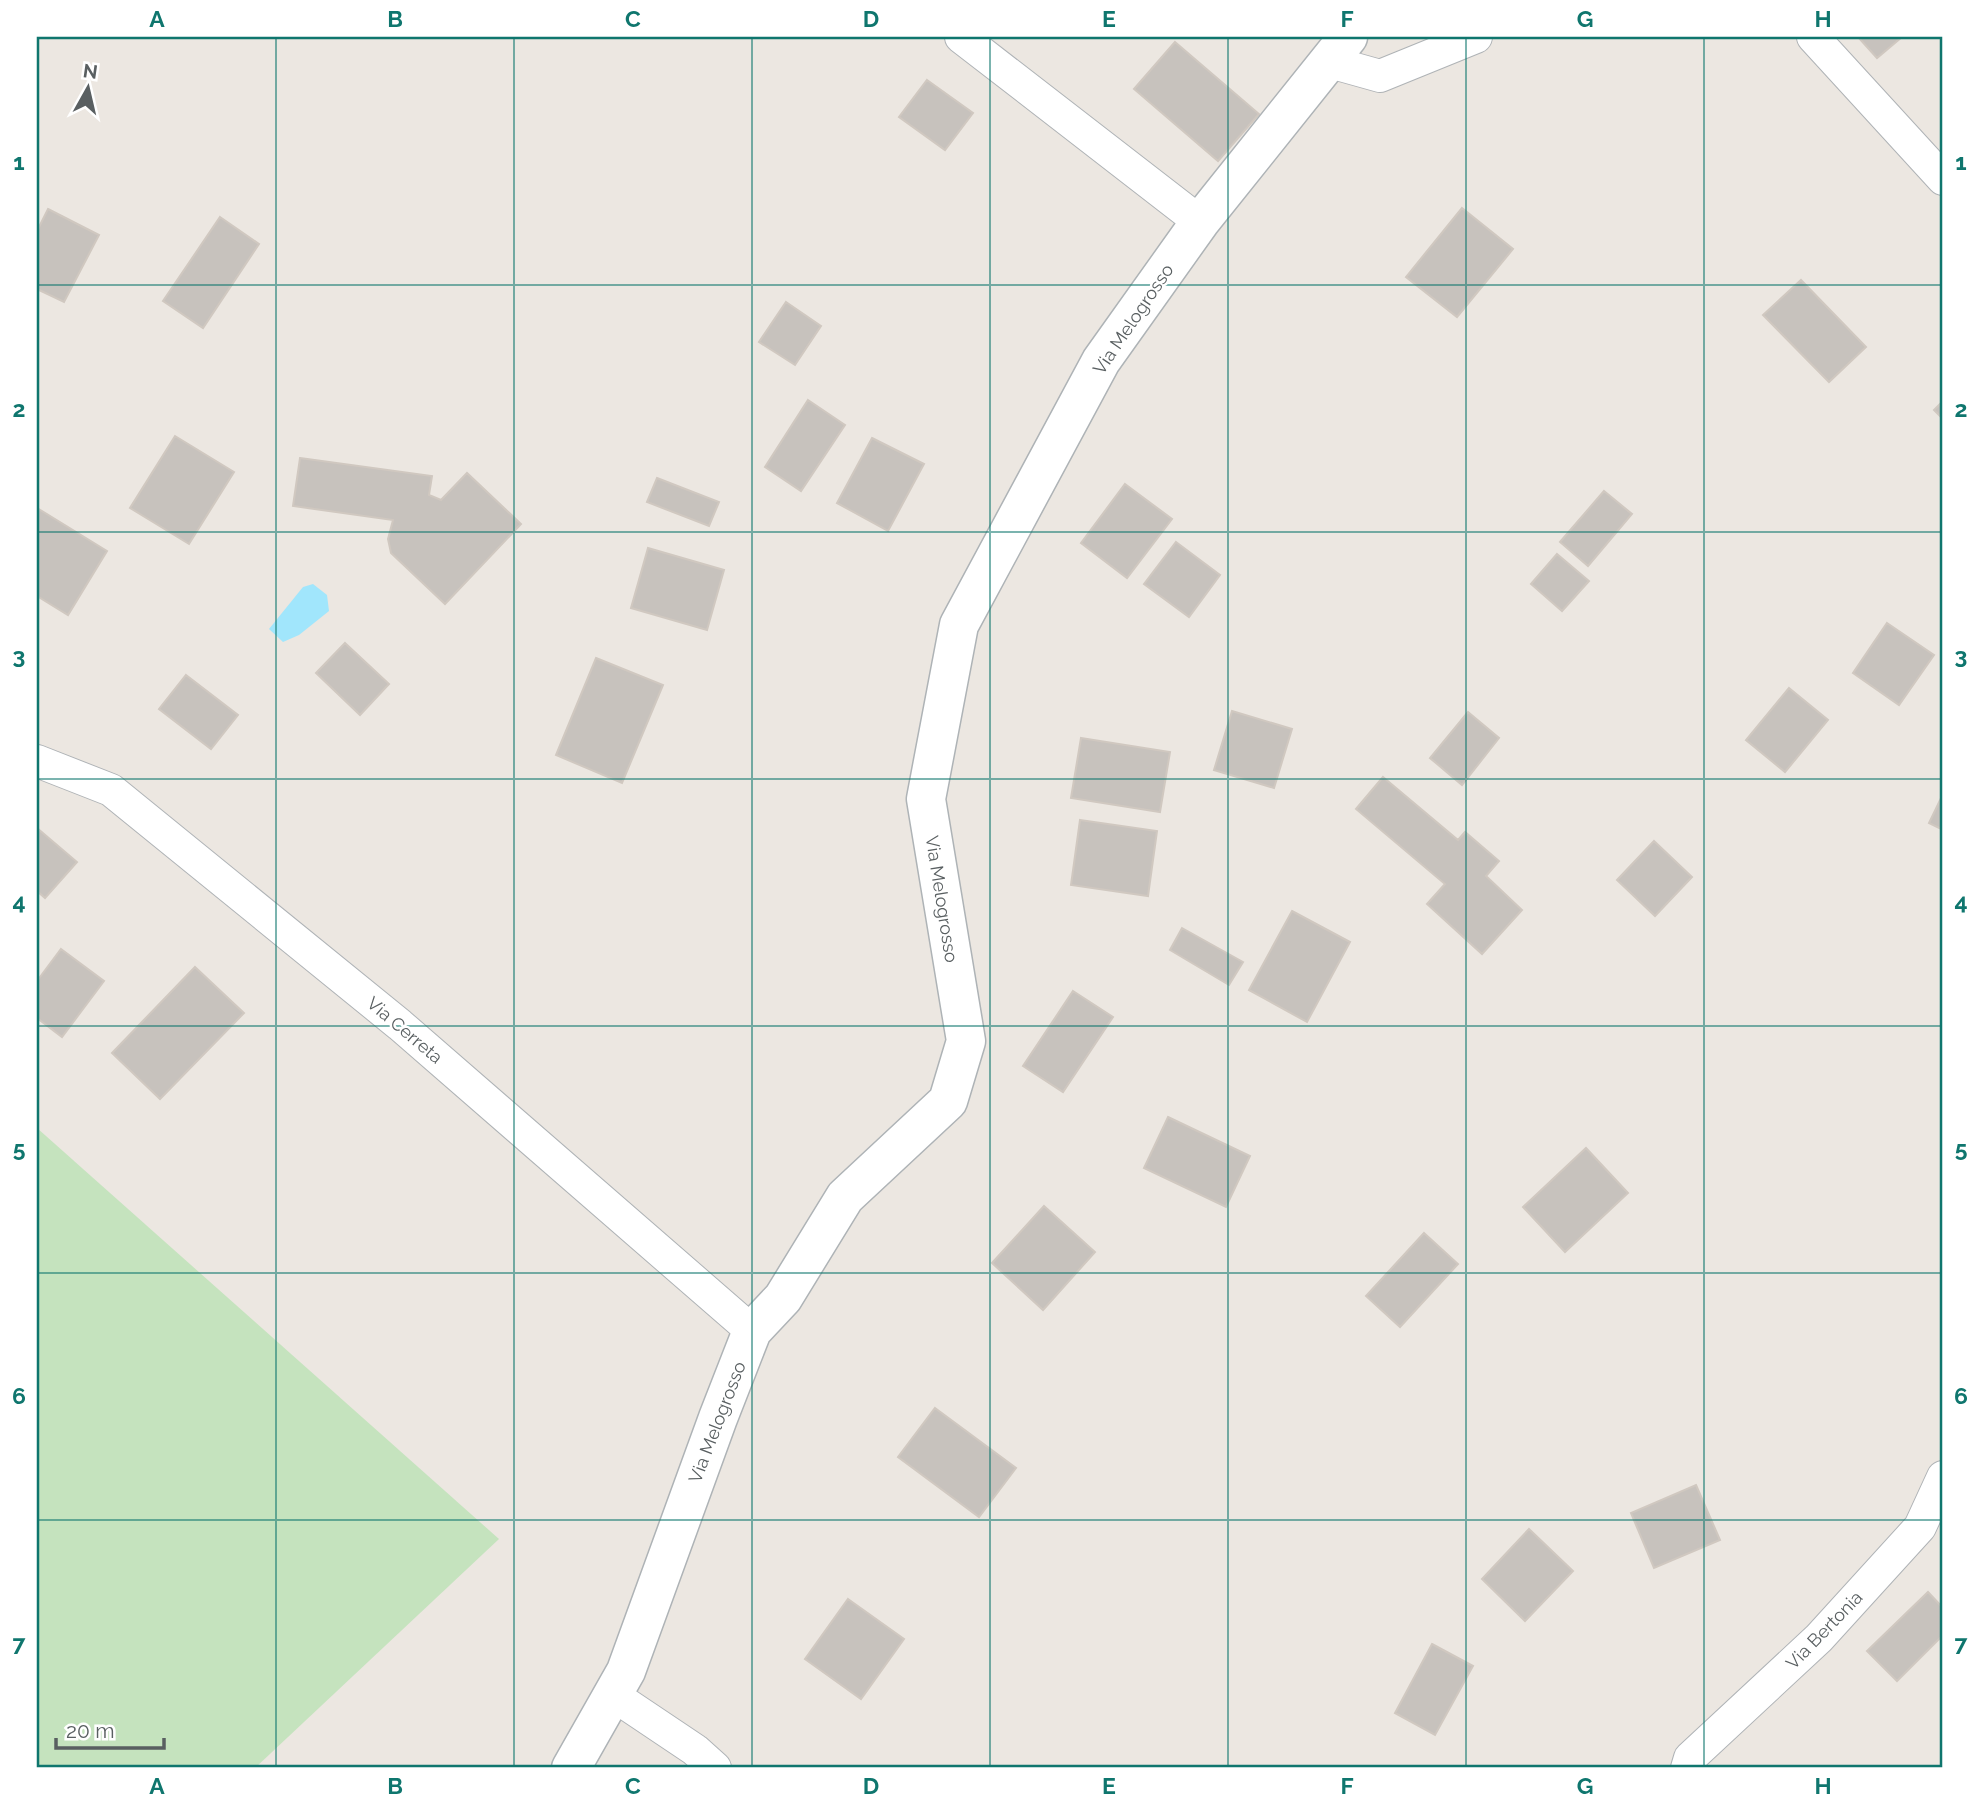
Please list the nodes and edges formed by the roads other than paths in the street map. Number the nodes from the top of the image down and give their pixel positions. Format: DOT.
graph roads {
  1 [pos="961,37"];
  2 [pos="1476,37"];
  3 [pos="1813,37"];
  4 [pos="1339,49"];
  5 [pos="1943,179"];
  6 [pos="1200,222"];
  7 [pos="37,761"];
  8 [pos="752,1331"];
  9 [pos="1943,1477"];
  10 [pos="613,1695"];
  11 [pos="571,1768"];
  12 [pos="715,1768"];
  13 [pos="1687,1768"];
  1 -- 6 [label="street"];
  2 -- 4 [label="street"];
  3 -- 5 [label="street"];
  4 -- 6 [label="street, Via Melogrosso"];
  6 -- 8 [label="street, Via Melogrosso"];
  7 -- 8 [label="street, Via Cerreta"];
  8 -- 10 [label="street, Via Melogrosso"];
  9 -- 13 [label="street, Via Bertonia"];
  10 -- 11 [label="street, Via Melogrosso"];
  10 -- 12 [label="street"];
}
